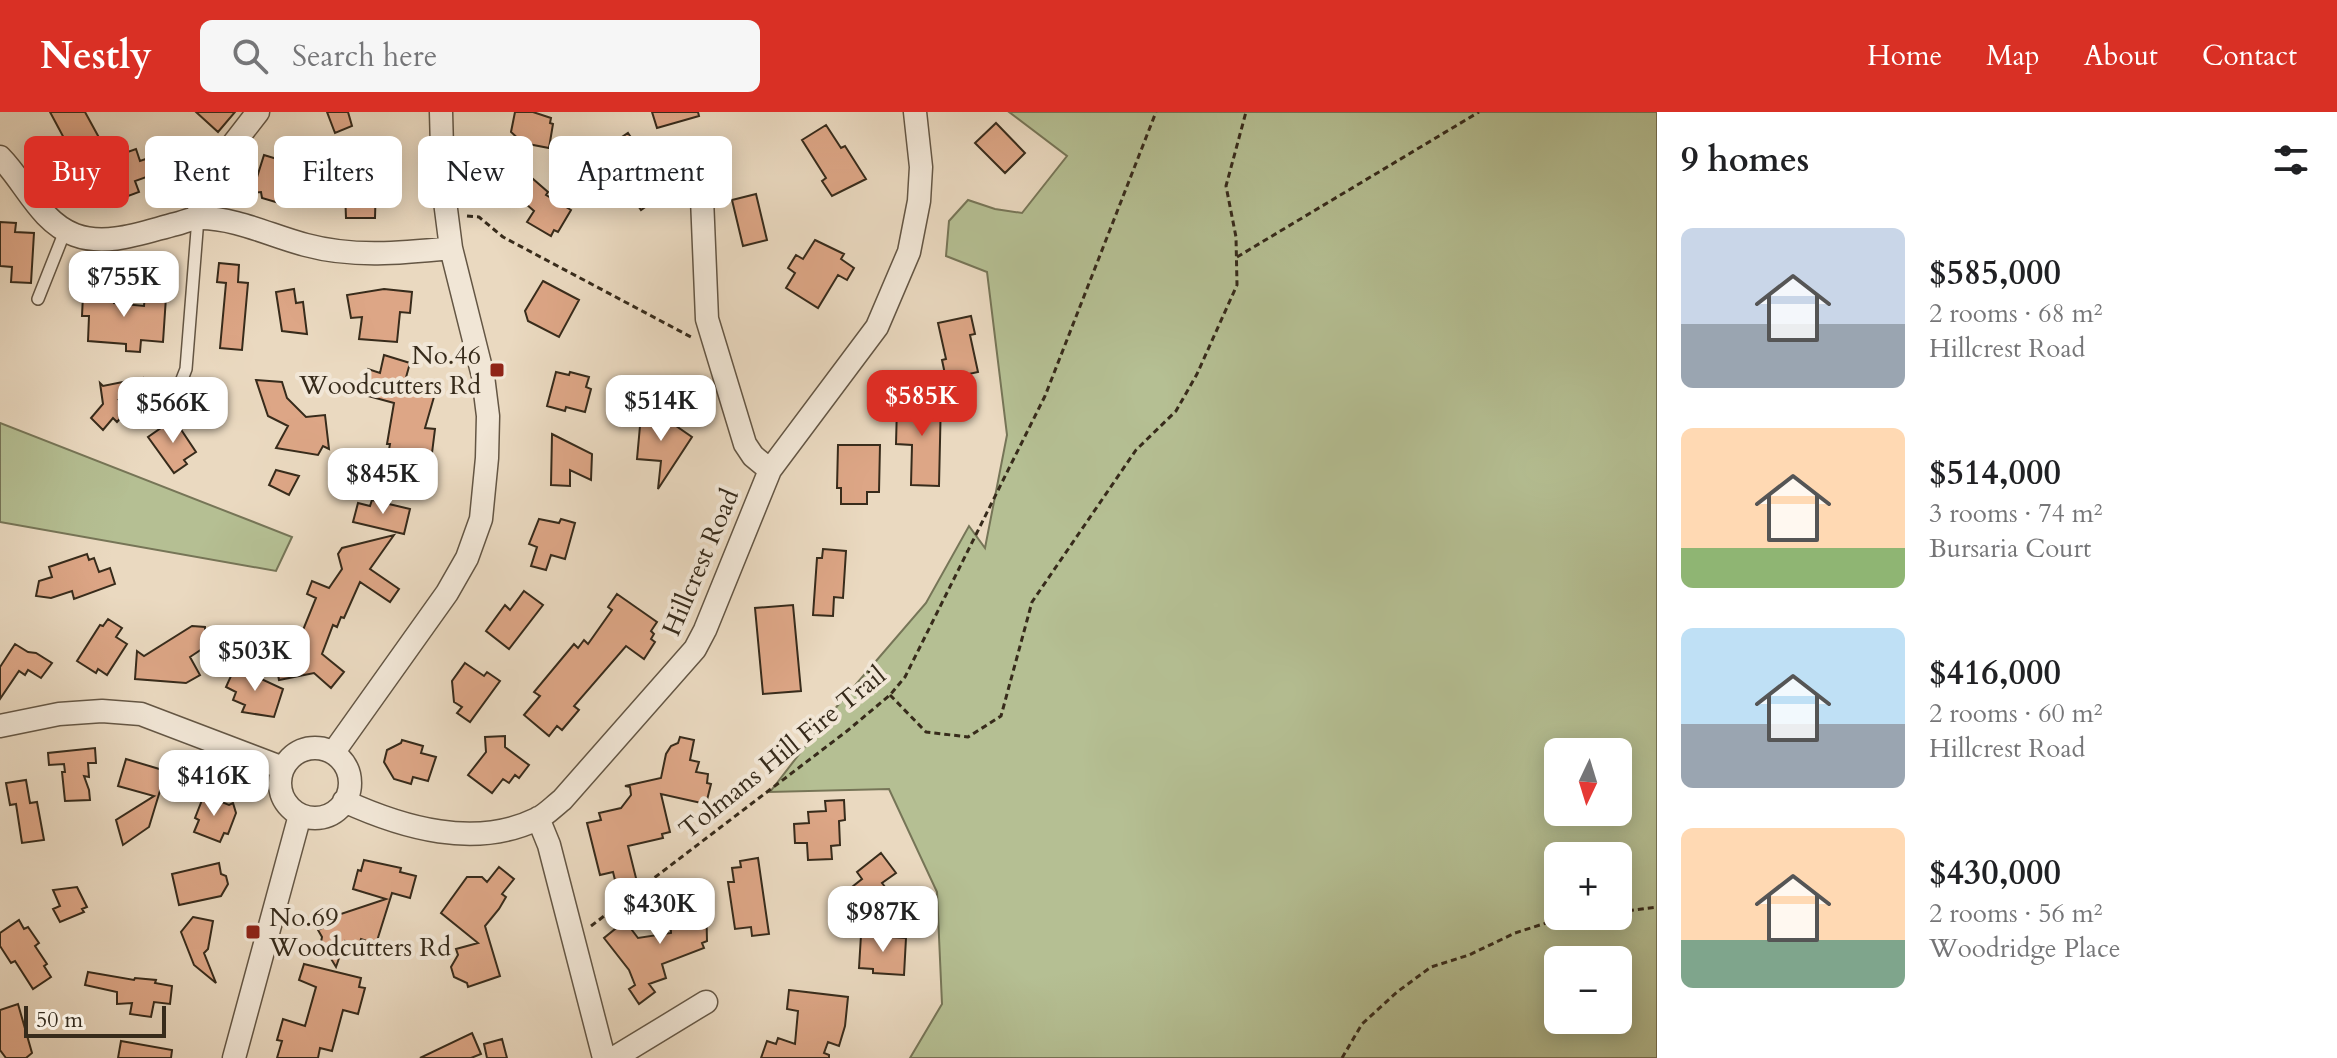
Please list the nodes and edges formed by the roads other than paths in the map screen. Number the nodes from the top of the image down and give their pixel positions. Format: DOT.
graph roads {
  1 [pos="258,112"];
  2 [pos="441,112"];
  3 [pos="915,112"];
  4 [pos="0,157"];
  5 [pos="702,208"];
  6 [pos="198,218"];
  7 [pos="65,231"];
  8 [pos="451,248"];
  9 [pos="38,299"];
  10 [pos="179,387"];
  11 [pos="770,470"];
  12 [pos="0,726"];
  13 [pos="333,753"];
  14 [pos="283,768"];
  15 [pos="344,801"];
  16 [pos="300,815"];
  17 [pos="538,818"];
  18 [pos="706,1002"];
  19 [pos="234,1058"];
  20 [pos="604,1058"];
  21 [pos="614,1058"];
  1 -- 6 [label="street"];
  2 -- 8 [label="street"];
  3 -- 11 [label="street, Hillcrest Road"];
  4 -- 7 [label="street"];
  5 -- 11 [label="street"];
  6 -- 7 [label="street"];
  6 -- 8 [label="street"];
  6 -- 10 [label="lane"];
  7 -- 9 [label="lane"];
  8 -- 13 [label="street"];
  11 -- 17 [label="street, Hillcrest Road"];
  12 -- 14 [label="street"];
  13 -- 14 [label="street"];
  13 -- 15 [label="street"];
  14 -- 16 [label="street"];
  15 -- 16 [label="street"];
  15 -- 17 [label="street, Hillcrest Road"];
  16 -- 19 [label="street"];
  17 -- 20 [label="street"];
  18 -- 21 [label="street"];
}
